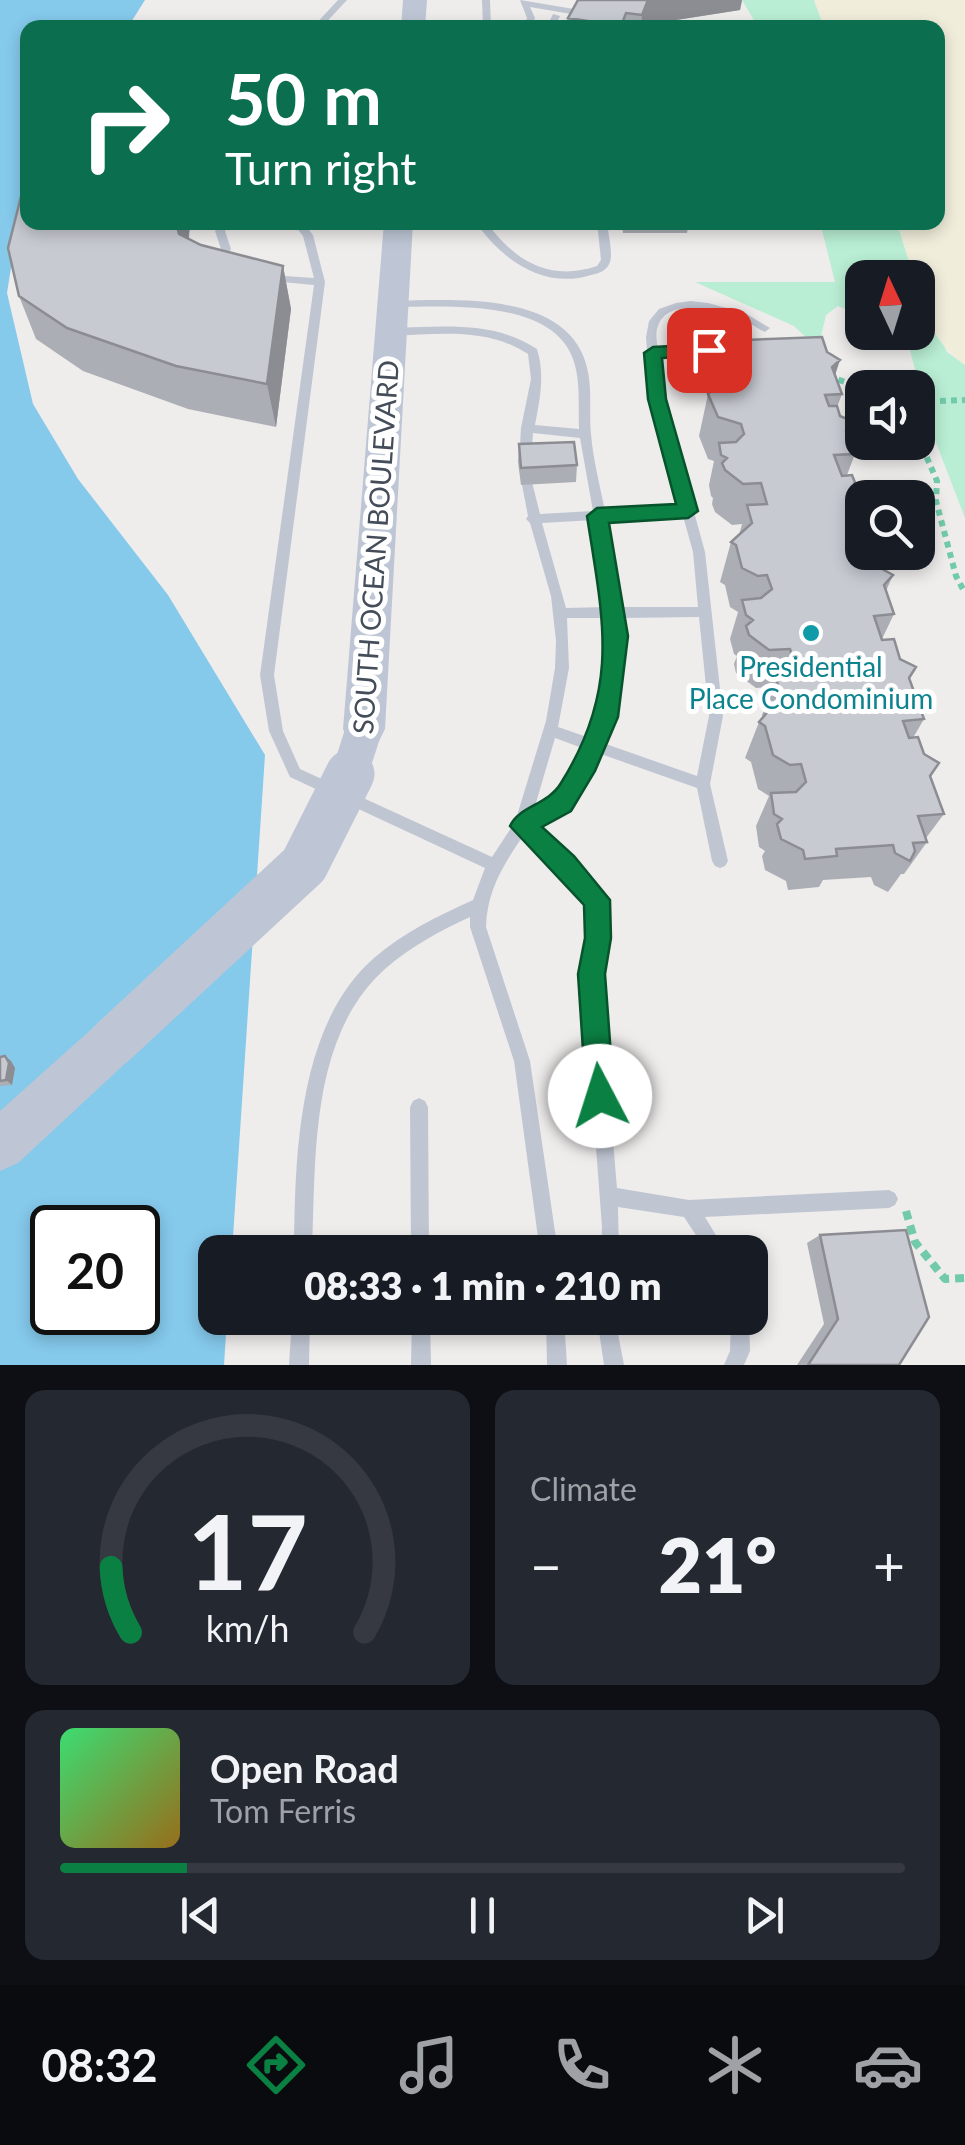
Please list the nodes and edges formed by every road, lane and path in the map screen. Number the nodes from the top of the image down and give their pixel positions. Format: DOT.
graph roads {
  1 [pos="342,0"];
  2 [pos="584,0"];
  3 [pos="524,2"];
  4 [pos="578,12"];
  5 [pos="323,20"];
  6 [pos="571,20"];
  7 [pos="221,230"];
  8 [pos="304,230"];
  9 [pos="399,230"];
  10 [pos="487,230"];
  11 [pos="603,230"];
  12 [pos="226,249"];
  13 [pos="260,277"];
  14 [pos="320,282"];
  15 [pos="392,318"];
  16 [pos="765,328"];
  17 [pos="653,353"];
  18 [pos="749,356"];
  19 [pos="822,374"];
  20 [pos="845,382"];
  21 [pos="965,400"];
  22 [pos="935,401"];
  23 [pos="527,428"];
  24 [pos="584,434"];
  25 [pos="928,460"];
  26 [pos="525,461"];
  27 [pos="528,484"];
  28 [pos="688,511"];
  29 [pos="597,516"];
  30 [pos="532,518"];
  31 [pos="965,593"];
  32 [pos="613,612"];
  33 [pos="704,612"];
  34 [pos="560,614"];
  35 [pos="552,730"];
  36 [pos="594,746"];
  37 [pos="703,784"];
  38 [pos="522,826"];
  39 [pos="720,862"];
  40 [pos="494,865"];
  41 [pos="476,906"];
  42 [pos="419,1107"];
  43 [pos="0,1146"];
  44 [pos="608,1196"];
  45 [pos="890,1199"];
  46 [pos="690,1209"];
  47 [pos="305,1235"];
  48 [pos="420,1235"];
  49 [pos="546,1235"];
  50 [pos="609,1235"];
  51 [pos="706,1235"];
  52 [pos="965,1278"];
  53 [pos="300,1335"];
  54 [pos="421,1335"];
  55 [pos="556,1335"];
  56 [pos="609,1335"];
  57 [pos="740,1335"];
  58 [pos="299,1365"];
  59 [pos="421,1365"];
  60 [pos="557,1365"];
  61 [pos="614,1365"];
  62 [pos="734,1365"];
  1 -- 5 [label="lane"];
  2 -- 4 [label="lane"];
  3 -- 4 [label="lane"];
  4 -- 6 [label="lane"];
  7 -- 12 [label="lane"];
  8 -- 14 [label="lane"];
  9 -- 15 [label="main road, SOUTH OCEAN BOULEVARD"];
  10 -- 11 [label="lane"];
  13 -- 14 [label="lane"];
  14 -- 40 [label="lane"];
  15 -- 23 [label="lane"];
  15 -- 24 [label="lane"];
  15 -- 43 [label="main road, SOUTH OCEAN BOULEVARD, bridge"];
  16 -- 17 [label="lane"];
  17 -- 18 [label="lane"];
  17 -- 28 [label="lane"];
  19 -- 20 [label="path"];
  21 -- 22 [label="path"];
  23 -- 24 [label="lane"];
  23 -- 26 [label="lane"];
  24 -- 29 [label="lane"];
  25 -- 31 [label="path"];
  27 -- 30 [label="lane"];
  28 -- 29 [label="lane"];
  28 -- 33 [label="lane"];
  29 -- 30 [label="lane"];
  29 -- 32 [label="lane"];
  30 -- 34 [label="lane"];
  32 -- 33 [label="lane"];
  32 -- 34 [label="lane"];
  32 -- 36 [label="lane"];
  33 -- 37 [label="lane"];
  34 -- 35 [label="lane"];
  35 -- 36 [label="lane"];
  35 -- 38 [label="lane"];
  36 -- 37 [label="lane"];
  36 -- 38 [label="lane"];
  37 -- 39 [label="lane"];
  38 -- 40 [label="lane"];
  38 -- 44 [label="lane"];
  40 -- 41 [label="lane"];
  41 -- 47 [label="lane"];
  41 -- 49 [label="lane"];
  42 -- 48 [label="lane"];
  44 -- 46 [label="lane"];
  44 -- 50 [label="lane"];
  45 -- 46 [label="lane"];
  45 -- 52 [label="path"];
  46 -- 51 [label="lane"];
  53 -- 58 [label="lane"];
  54 -- 59 [label="lane"];
  55 -- 60 [label="lane"];
  56 -- 61 [label="lane"];
  57 -- 62 [label="lane"];
}
